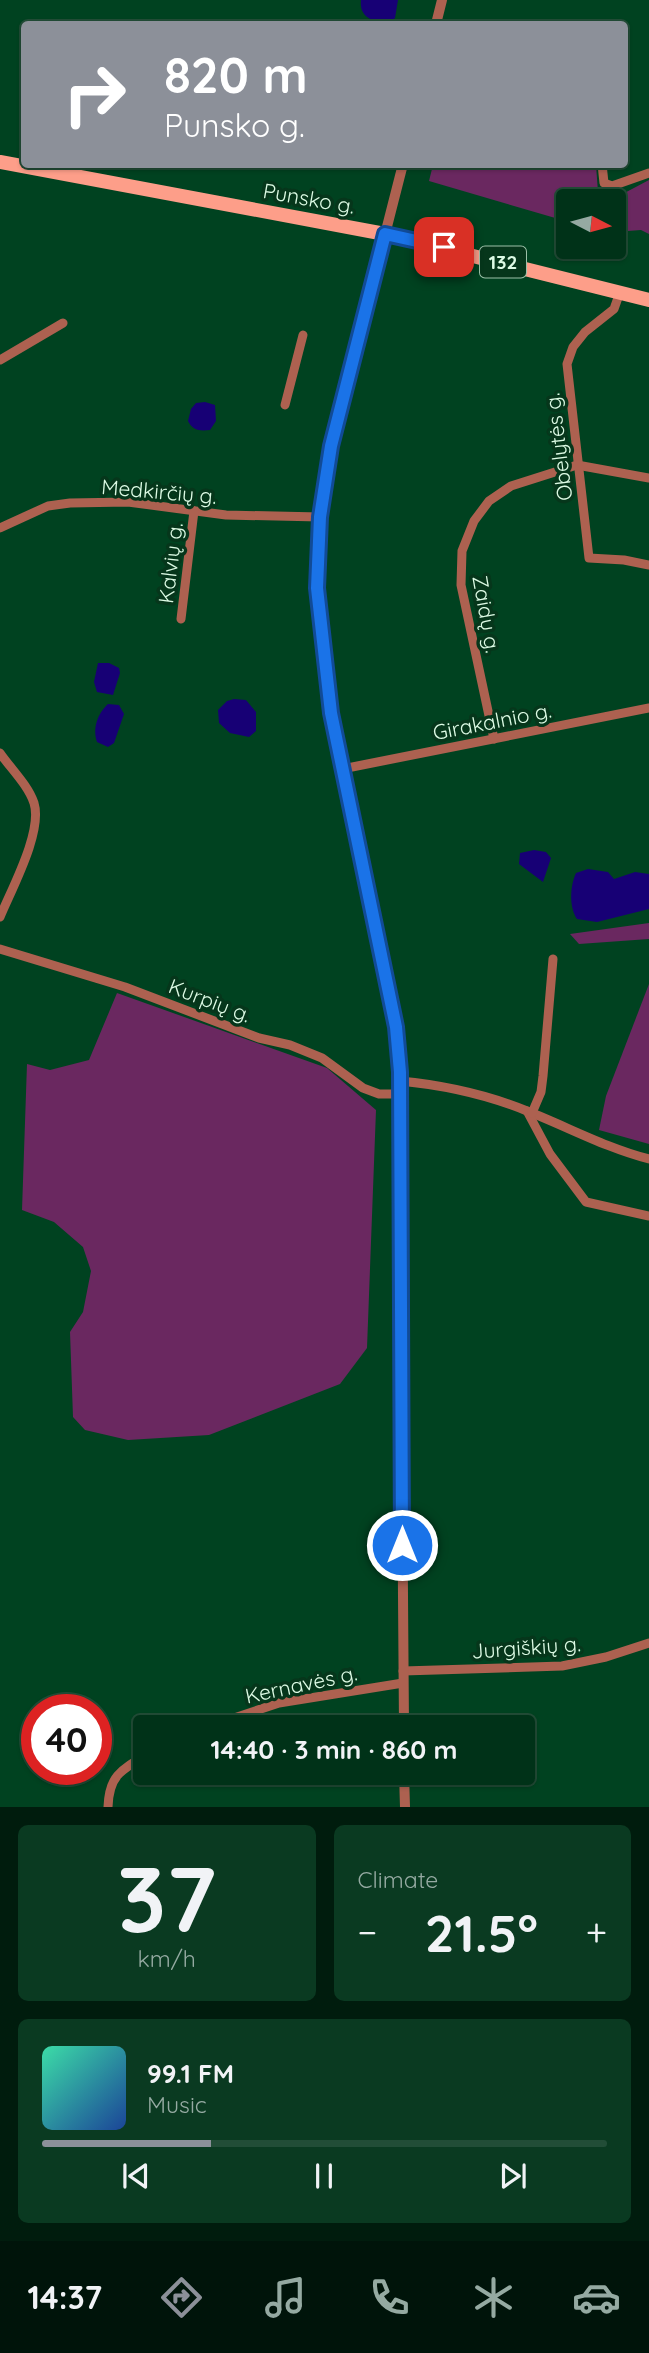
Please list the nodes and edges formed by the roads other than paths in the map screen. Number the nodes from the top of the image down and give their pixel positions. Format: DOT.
graph roads {
  1 [pos="442,0"];
  2 [pos="437,21"];
  3 [pos="0,162"];
  4 [pos="21,166"];
  5 [pos="32,168"];
  6 [pos="402,168"];
  7 [pos="603,168"];
  8 [pos="649,173"];
  9 [pos="385,234"];
  10 [pos="620,292"];
  11 [pos="649,300"];
  12 [pos="63,323"];
  13 [pos="303,335"];
  14 [pos="0,360"];
  15 [pos="285,405"];
  16 [pos="577,465"];
  17 [pos="649,478"];
  18 [pos="194,511"];
  19 [pos="320,517"];
  20 [pos="0,528"];
  21 [pos="649,565"];
  22 [pos="181,619"];
  23 [pos="649,708"];
  24 [pos="495,738"];
  25 [pos="0,753"];
  26 [pos="342,769"];
  27 [pos="0,917"];
  28 [pos="0,948"];
  29 [pos="553,959"];
  30 [pos="400,1081"];
  31 [pos="400,1094"];
  32 [pos="529,1111"];
  33 [pos="649,1159"];
  34 [pos="649,1216"];
  35 [pos="649,1643"];
  36 [pos="403,1671"];
  37 [pos="403,1683"];
  38 [pos="243,1715"];
  39 [pos="404,1715"];
  40 [pos="133,1764"];
  41 [pos="404,1785"];
  42 [pos="108,1807"];
  43 [pos="405,1807"];
  1 -- 2 [label="street"];
  3 -- 4 [label="main road, Punsko g. / 132"];
  5 -- 9 [label="main road, Punsko g. / 132"];
  6 -- 9 [label="street"];
  7 -- 8 [label="street"];
  9 -- 10 [label="main road, Punsko g. / 132"];
  9 -- 19 [label="street"];
  10 -- 11 [label="main road, Punsko g. / 132"];
  10 -- 16 [label="street, Obelytės g."];
  12 -- 14 [label="street"];
  13 -- 15 [label="street"];
  16 -- 17 [label="street, Zaidų g."];
  16 -- 21 [label="street, Obelytės g."];
  16 -- 24 [label="street, Zaidų g."];
  18 -- 19 [label="street, Medkirčių g."];
  18 -- 20 [label="street, Medkirčių g."];
  18 -- 22 [label="street, Kalvių g."];
  19 -- 26 [label="street"];
  23 -- 24 [label="street, Girakalnio g."];
  24 -- 26 [label="street, Girakalnio g."];
  25 -- 27 [label="street"];
  26 -- 30 [label="street"];
  28 -- 31 [label="street, Kurpių g."];
  29 -- 32 [label="street"];
  30 -- 31 [label="street"];
  30 -- 32 [label="street"];
  31 -- 36 [label="street"];
  32 -- 33 [label="street"];
  32 -- 34 [label="street"];
  35 -- 36 [label="street, Jurgiškių g."];
  36 -- 37 [label="street"];
  37 -- 38 [label="street, Kernavės g."];
  37 -- 39 [label="street"];
  40 -- 42 [label="street"];
  41 -- 43 [label="street"];
}
